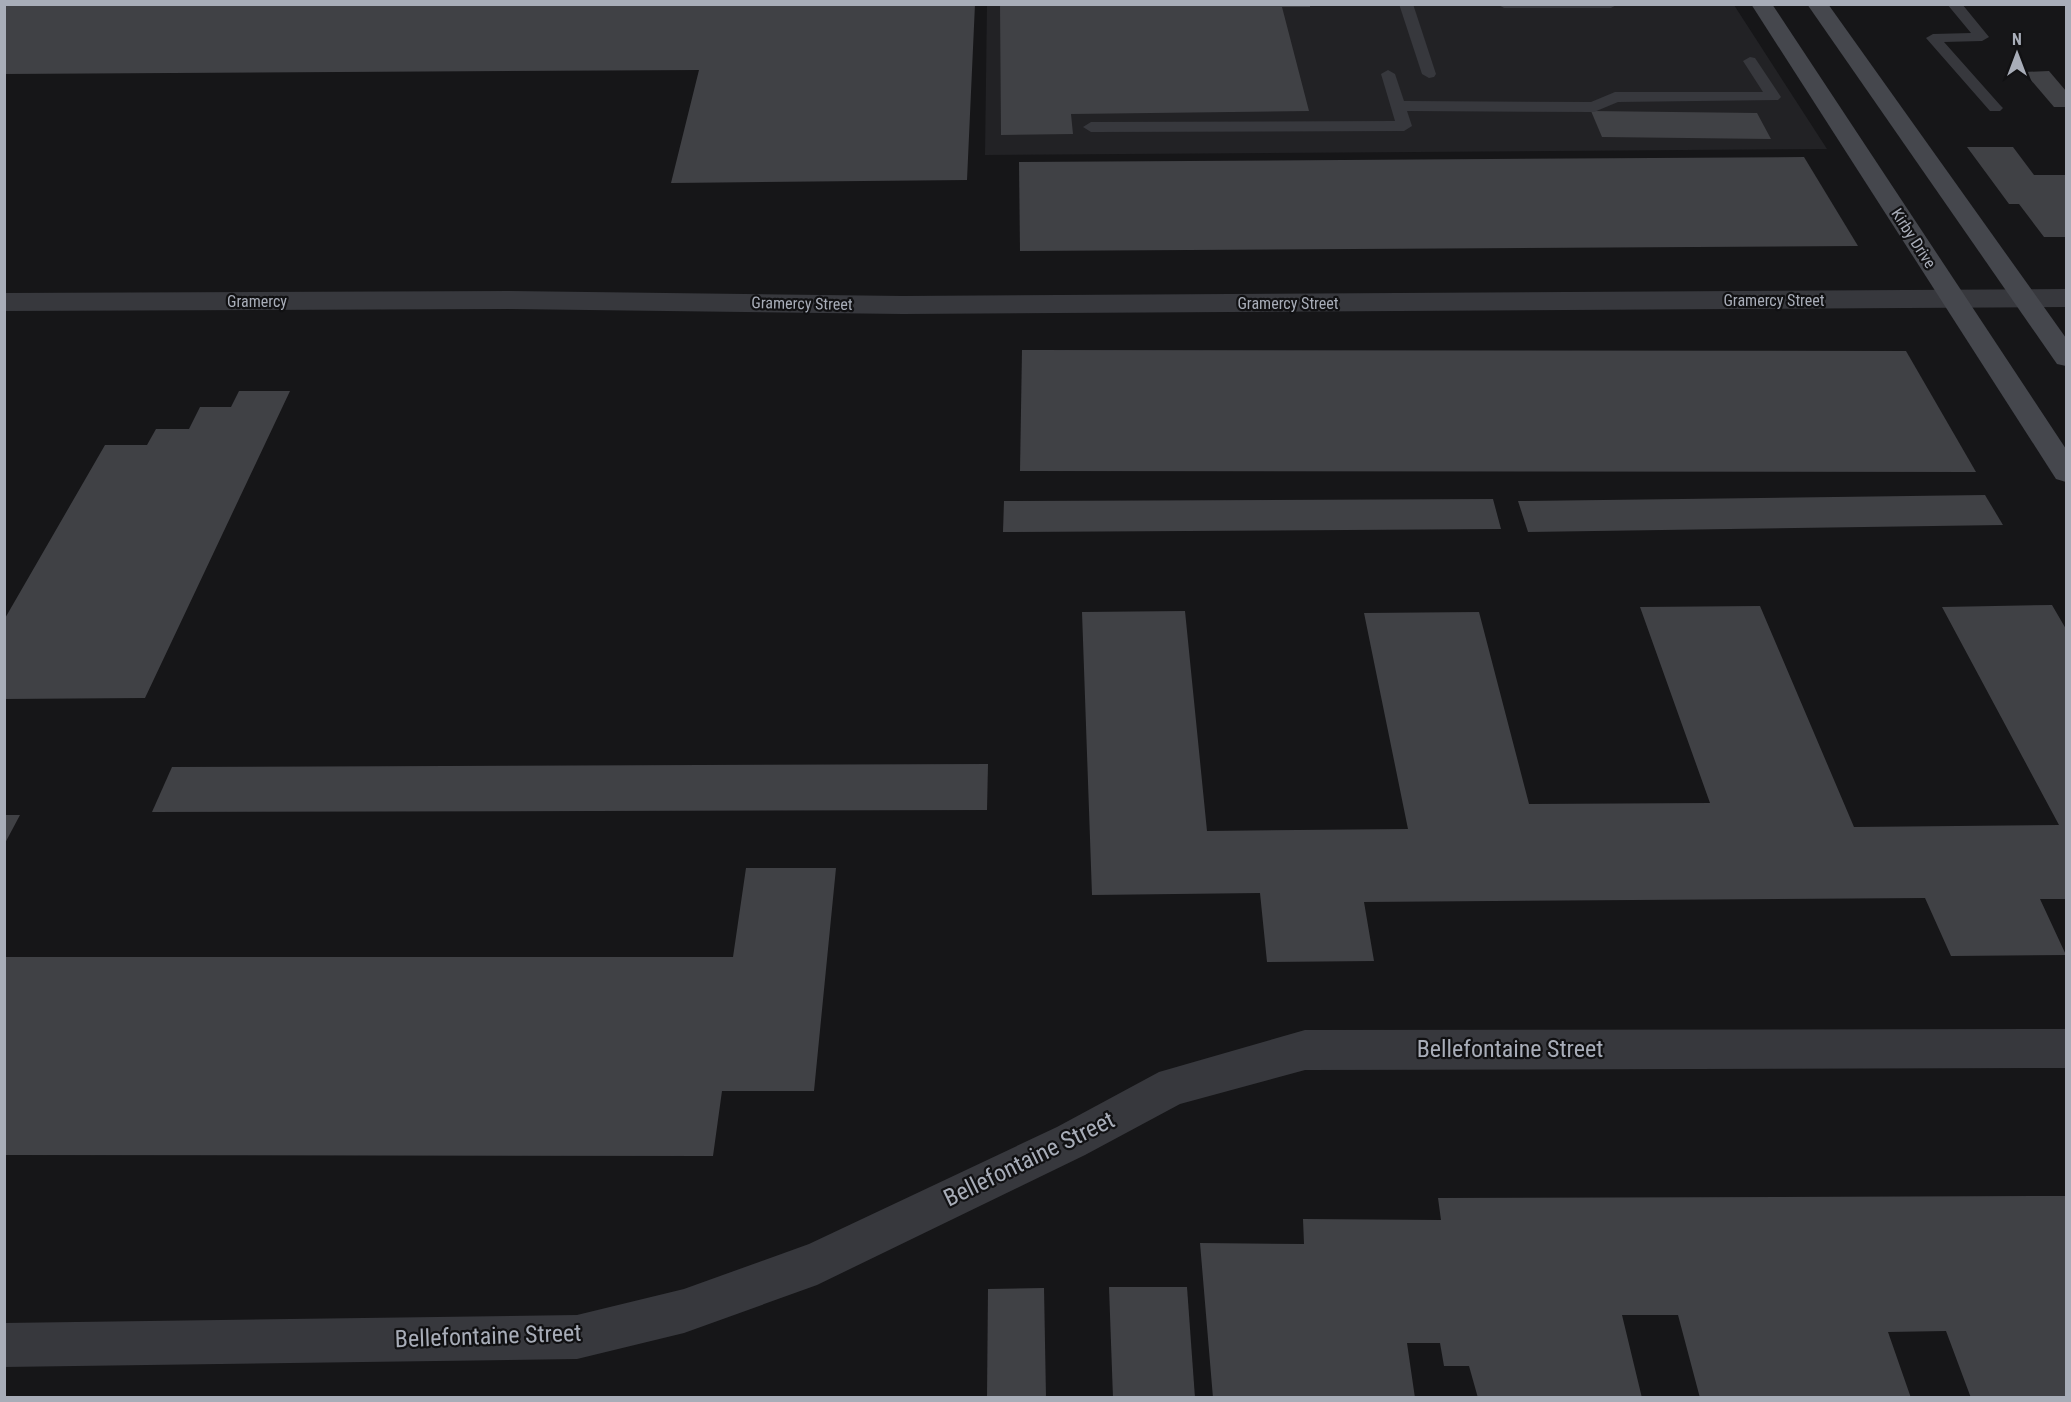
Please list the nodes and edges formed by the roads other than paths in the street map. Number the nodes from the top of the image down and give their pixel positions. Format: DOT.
graph roads {
  1 [pos="1406,4"];
  2 [pos="1504,4"];
  3 [pos="1611,4"];
  4 [pos="1761,4"];
  5 [pos="1817,4"];
  6 [pos="1954,4"];
  7 [pos="1750,61"];
  8 [pos="1388,74"];
  9 [pos="1429,74"];
  10 [pos="1398,106"];
  11 [pos="1995,108"];
  12 [pos="1091,128"];
  13 [pos="2067,298"];
  14 [pos="1954,299"];
  15 [pos="2026,299"];
  16 [pos="510,300"];
  17 [pos="4,302"];
  18 [pos="2067,357"];
  19 [pos="2067,471"];
  20 [pos="2067,1048"];
  21 [pos="4,1345"];
  1 -- 9 [label="lane"];
  2 -- 3 [label="lane"];
  4 -- 14 [label="main road, Kirby Drive"];
  5 -- 15 [label="main road"];
  6 -- 11 [label="lane"];
  7 -- 10 [label="lane"];
  8 -- 10 [label="lane"];
  10 -- 12 [label="lane"];
  13 -- 15 [label="street, Gramercy Street"];
  14 -- 15 [label="street, Gramercy Street"];
  14 -- 16 [label="street, Gramercy Street"];
  14 -- 19 [label="main road, Kirby Drive"];
  15 -- 18 [label="main road"];
  16 -- 17 [label="street, Gramercy"];
  20 -- 21 [label="street, Bellefontaine Street"];
}
